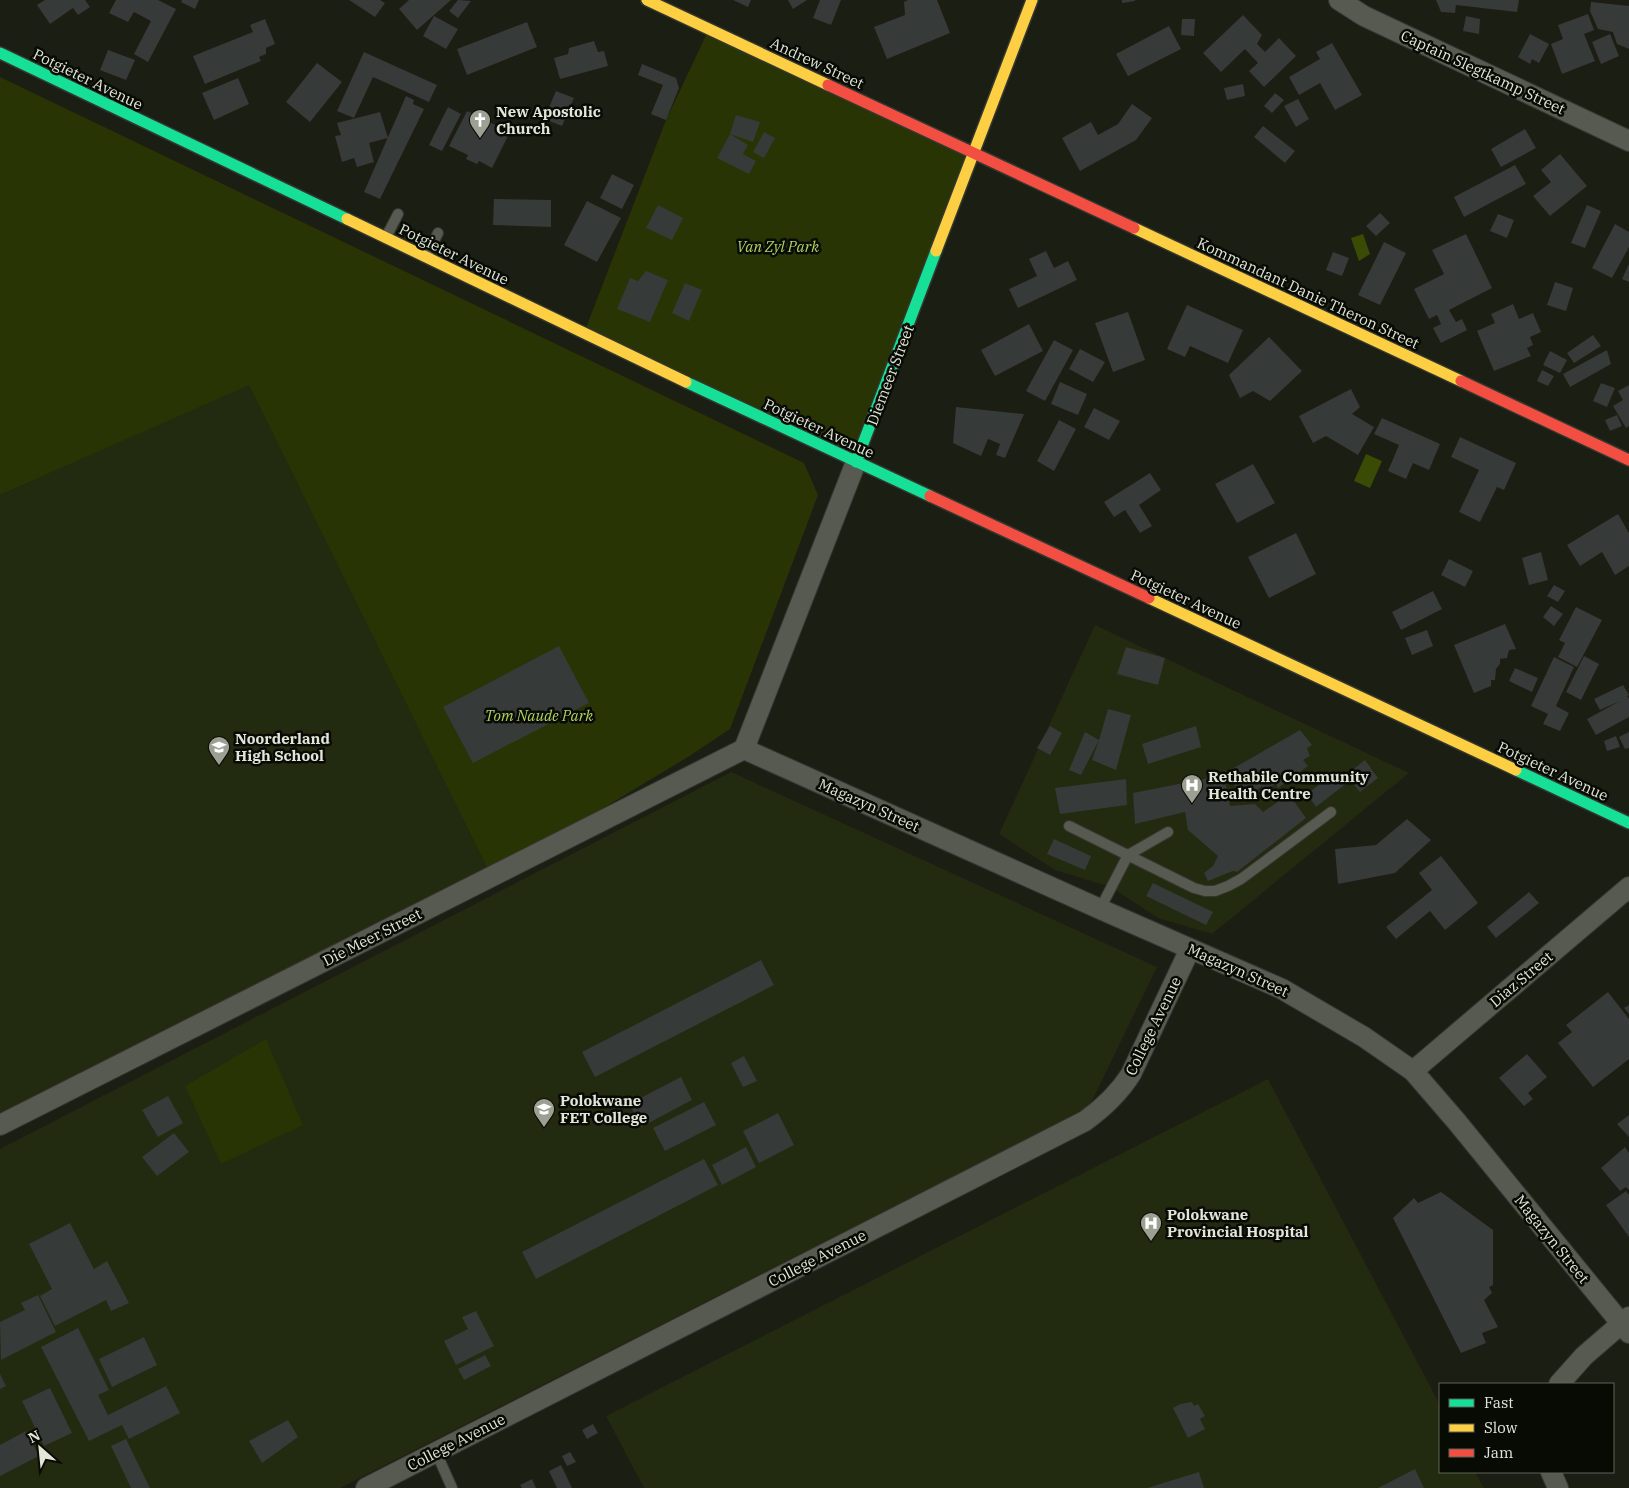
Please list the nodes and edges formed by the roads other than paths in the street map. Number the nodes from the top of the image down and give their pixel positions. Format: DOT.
graph roads {
  1 [pos="647,0"];
  2 [pos="1032,0"];
  3 [pos="1339,0"];
  4 [pos="1367,8"];
  5 [pos="0,53"];
  6 [pos="1629,141"];
  7 [pos="974,154"];
  8 [pos="398,214"];
  9 [pos="438,233"];
  10 [pos="386,238"];
  11 [pos="426,258"];
  12 [pos="1629,460"];
  13 [pos="856,462"];
  14 [pos="744,749"];
  15 [pos="1331,812"];
  16 [pos="1629,823"];
  17 [pos="1069,826"];
  18 [pos="1168,832"];
  19 [pos="1128,855"];
  20 [pos="1629,887"];
  21 [pos="1100,910"];
  22 [pos="1190,949"];
  23 [pos="1413,1071"];
  24 [pos="0,1125"];
  25 [pos="1626,1325"];
  26 [pos="1560,1383"];
  27 [pos="436,1452"];
  28 [pos="1551,1473"];
  29 [pos="366,1488"];
  30 [pos="452,1488"];
  31 [pos="1558,1488"];
  1 -- 7 [label="street, Andrew Street"];
  2 -- 7 [label="street, Diemeer Street"];
  3 -- 4 [label="street, Captain Slegtkamp Street"];
  4 -- 6 [label="street, Captain Slegtkamp Street"];
  5 -- 10 [label="street, Potgieter Avenue"];
  7 -- 12 [label="street, Kommandant Danie Theron Street"];
  7 -- 13 [label="street, Diemeer Street"];
  8 -- 10 [label="lane"];
  9 -- 11 [label="lane"];
  10 -- 11 [label="street, Potgieter Avenue"];
  11 -- 13 [label="street, Potgieter Avenue"];
  13 -- 14 [label="street, Diemeer Street"];
  13 -- 16 [label="street, Potgieter Avenue"];
  14 -- 21 [label="street, Magazyn Street"];
  14 -- 24 [label="street, Die Meer Street"];
  15 -- 19 [label="lane"];
  17 -- 19 [label="lane"];
  18 -- 19 [label="lane"];
  19 -- 21 [label="lane"];
  20 -- 23 [label="street, Diaz Street"];
  21 -- 22 [label="street, Magazyn Street"];
  22 -- 23 [label="street, Magazyn Street"];
  22 -- 27 [label="street, College Avenue"];
  23 -- 25 [label="street, Magazyn Street"];
  25 -- 26 [label="street"];
  27 -- 29 [label="street, College Avenue"];
  27 -- 30 [label="lane"];
  28 -- 31 [label="street"];
}
